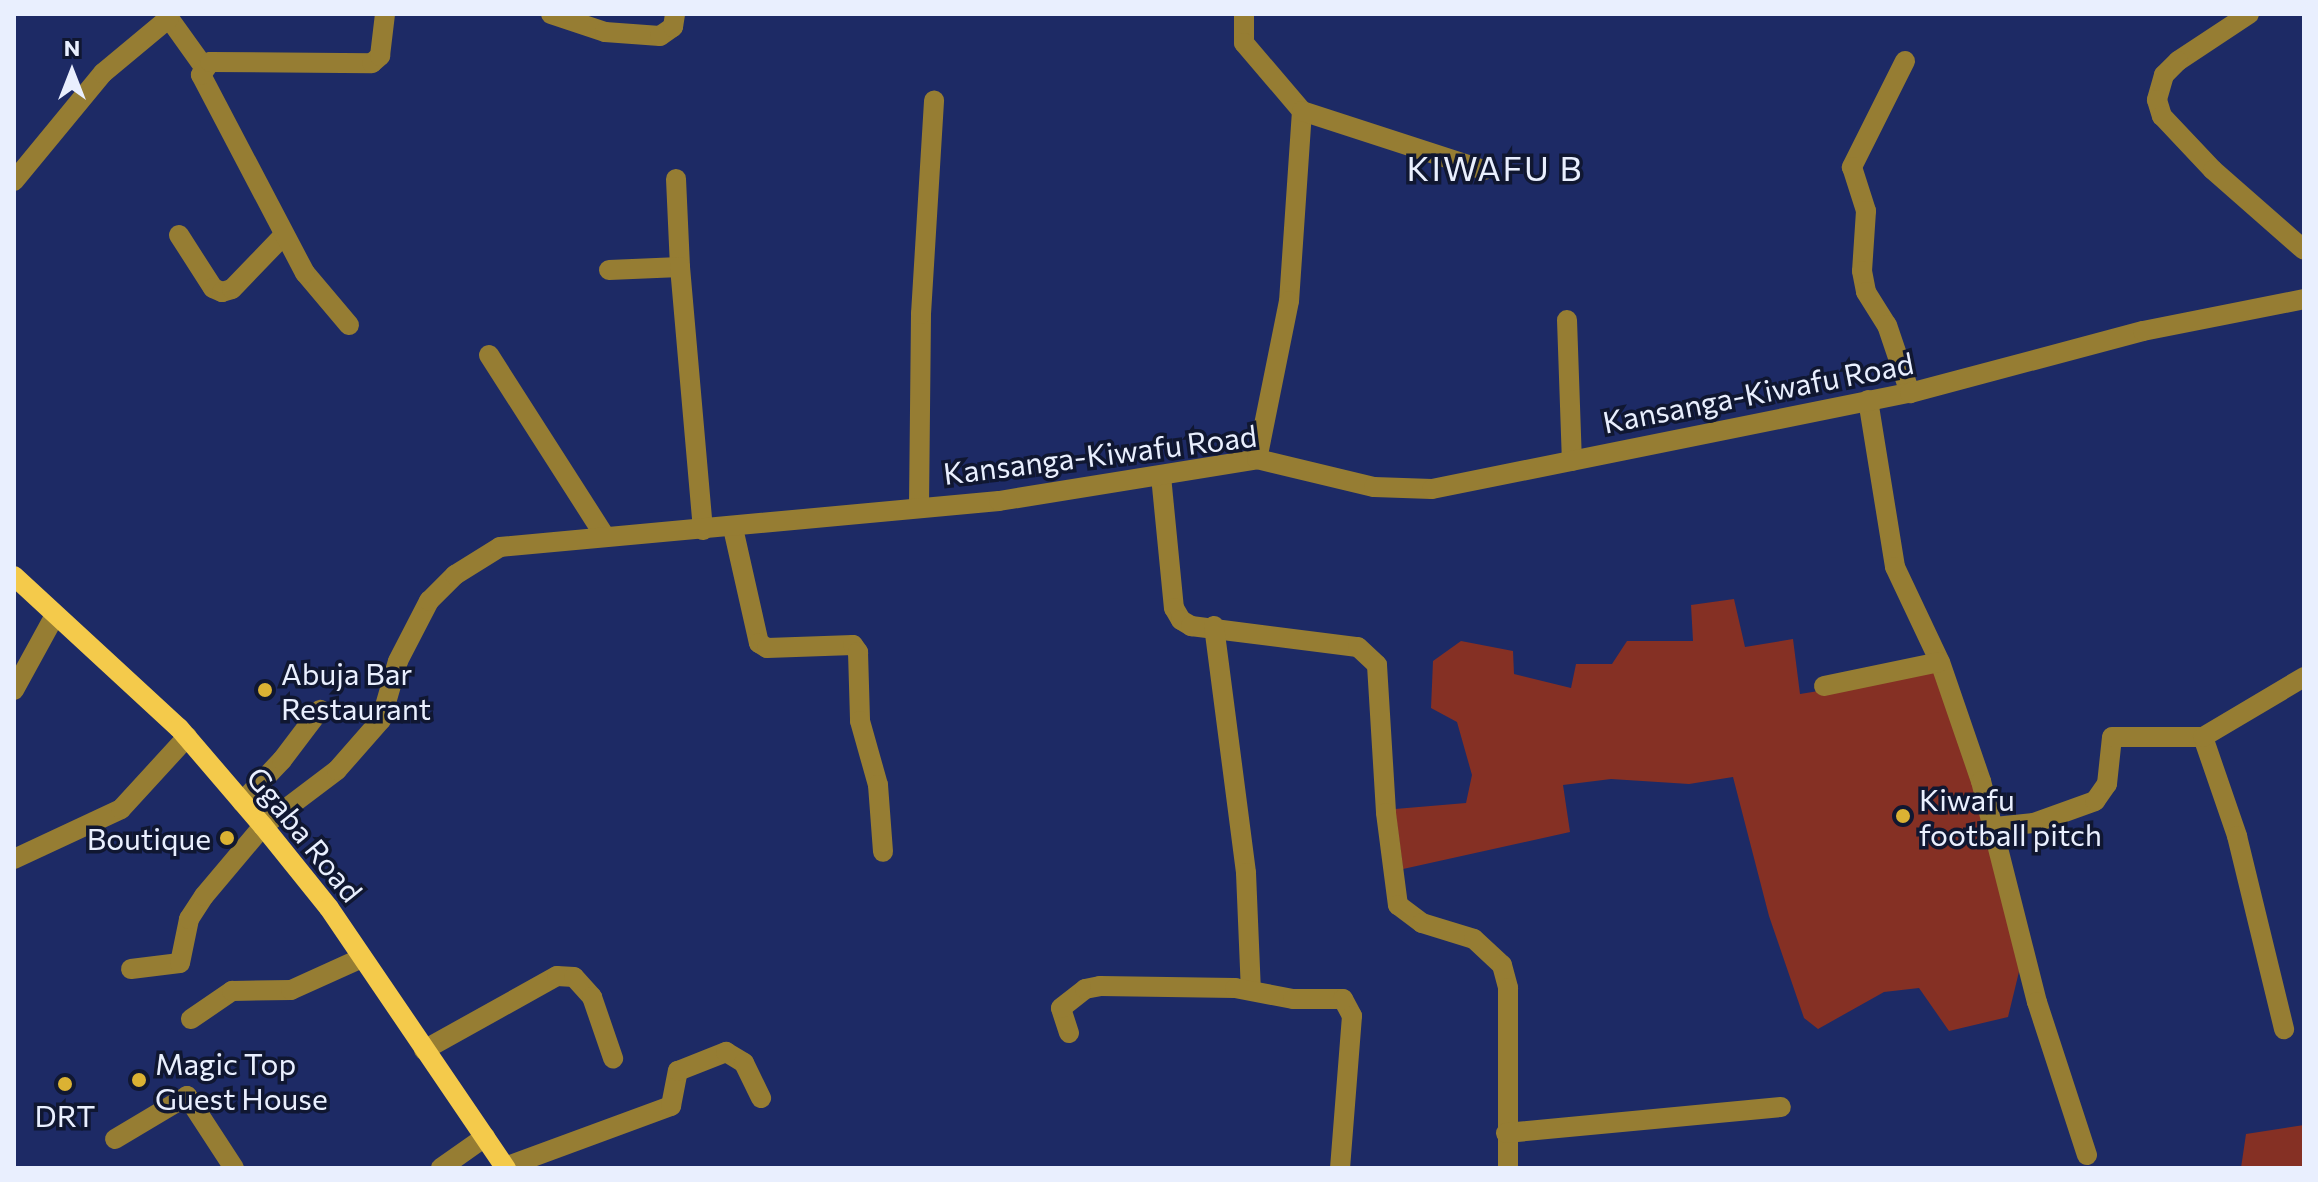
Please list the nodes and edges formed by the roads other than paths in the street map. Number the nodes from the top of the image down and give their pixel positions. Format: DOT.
graph roads {
  1 [pos="385,14"];
  2 [pos="551,14"];
  3 [pos="675,14"];
  4 [pos="1244,14"];
  5 [pos="2249,14"];
  6 [pos="168,16"];
  7 [pos="1905,61"];
  8 [pos="204,67"];
  9 [pos="934,100"];
  10 [pos="1302,111"];
  11 [pos="1484,170"];
  12 [pos="676,179"];
  13 [pos="14,181"];
  14 [pos="179,235"];
  15 [pos="284,235"];
  16 [pos="2304,250"];
  17 [pos="680,267"];
  18 [pos="609,270"];
  19 [pos="2304,299"];
  20 [pos="1567,320"];
  21 [pos="349,325"];
  22 [pos="489,355"];
  23 [pos="1910,393"];
  24 [pos="1868,400"];
  25 [pos="1257,459"];
  26 [pos="1572,461"];
  27 [pos="1161,476"];
  28 [pos="919,506"];
  29 [pos="733,528"];
  30 [pos="703,530"];
  31 [pos="604,535"];
  32 [pos="14,576"];
  33 [pos="55,615"];
  34 [pos="1214,626"];
  35 [pos="1940,662"];
  36 [pos="2304,677"];
  37 [pos="1824,686"];
  38 [pos="14,690"];
  39 [pos="320,710"];
  40 [pos="187,737"];
  41 [pos="2203,737"];
  42 [pos="242,802"];
  43 [pos="263,826"];
  44 [pos="1995,827"];
  45 [pos="883,852"];
  46 [pos="14,859"];
  47 [pos="362,958"];
  48 [pos="131,969"];
  49 [pos="1251,990"];
  50 [pos="191,1019"];
  51 [pos="2284,1029"];
  52 [pos="1069,1033"];
  53 [pos="424,1050"];
  54 [pos="613,1058"];
  55 [pos="761,1098"];
  56 [pos="1781,1107"];
  57 [pos="1506,1133"];
  58 [pos="485,1137"];
  59 [pos="115,1139"];
  60 [pos="2087,1155"];
  61 [pos="505,1167"];
  62 [pos="234,1168"];
  63 [pos="441,1168"];
  64 [pos="1340,1168"];
  65 [pos="1508,1168"];
  1 -- 8 [label="street"];
  2 -- 3 [label="street"];
  4 -- 10 [label="street"];
  5 -- 16 [label="street"];
  6 -- 8 [label="street"];
  6 -- 13 [label="street"];
  7 -- 23 [label="street"];
  8 -- 15 [label="street"];
  9 -- 28 [label="street"];
  10 -- 11 [label="street"];
  10 -- 25 [label="street"];
  12 -- 17 [label="street"];
  14 -- 15 [label="street"];
  15 -- 21 [label="street"];
  17 -- 18 [label="street"];
  17 -- 30 [label="street"];
  19 -- 23 [label="street, Kansanga-Kiwafu Road"];
  20 -- 26 [label="street"];
  22 -- 31 [label="street"];
  23 -- 24 [label="street, Kansanga-Kiwafu Road"];
  24 -- 26 [label="street, Kansanga-Kiwafu Road"];
  24 -- 35 [label="street"];
  25 -- 26 [label="street, Kansanga-Kiwafu Road"];
  25 -- 27 [label="street, Kansanga-Kiwafu Road"];
  27 -- 28 [label="street, Kansanga-Kiwafu Road"];
  27 -- 34 [label="street"];
  28 -- 29 [label="street, Kansanga-Kiwafu Road"];
  29 -- 30 [label="street, Kansanga-Kiwafu Road"];
  29 -- 45 [label="street"];
  30 -- 31 [label="street, Kansanga-Kiwafu Road"];
  31 -- 43 [label="street, Kansanga-Kiwafu Road"];
  32 -- 33 [label="main road, Ggaba Road"];
  33 -- 38 [label="street"];
  33 -- 40 [label="main road, Ggaba Road"];
  34 -- 49 [label="street"];
  34 -- 57 [label="street"];
  35 -- 37 [label="street"];
  35 -- 44 [label="street"];
  36 -- 41 [label="street"];
  39 -- 42 [label="street"];
  40 -- 42 [label="main road, Ggaba Road"];
  40 -- 46 [label="street"];
  41 -- 44 [label="street"];
  41 -- 51 [label="street"];
  42 -- 43 [label="main road, Ggaba Road"];
  43 -- 47 [label="main road, Ggaba Road"];
  43 -- 48 [label="street, Kansanga-Kiwafu Road"];
  44 -- 60 [label="street"];
  47 -- 50 [label="street"];
  47 -- 53 [label="main road, Ggaba Road"];
  49 -- 52 [label="street"];
  49 -- 64 [label="street"];
  53 -- 54 [label="street"];
  53 -- 58 [label="main road, Ggaba Road"];
  55 -- 61 [label="street"];
  56 -- 57 [label="street"];
  57 -- 65 [label="street"];
  58 -- 61 [label="main road, Ggaba Road"];
  58 -- 63 [label="street"];
  59 -- 62 [label="street"];
}
